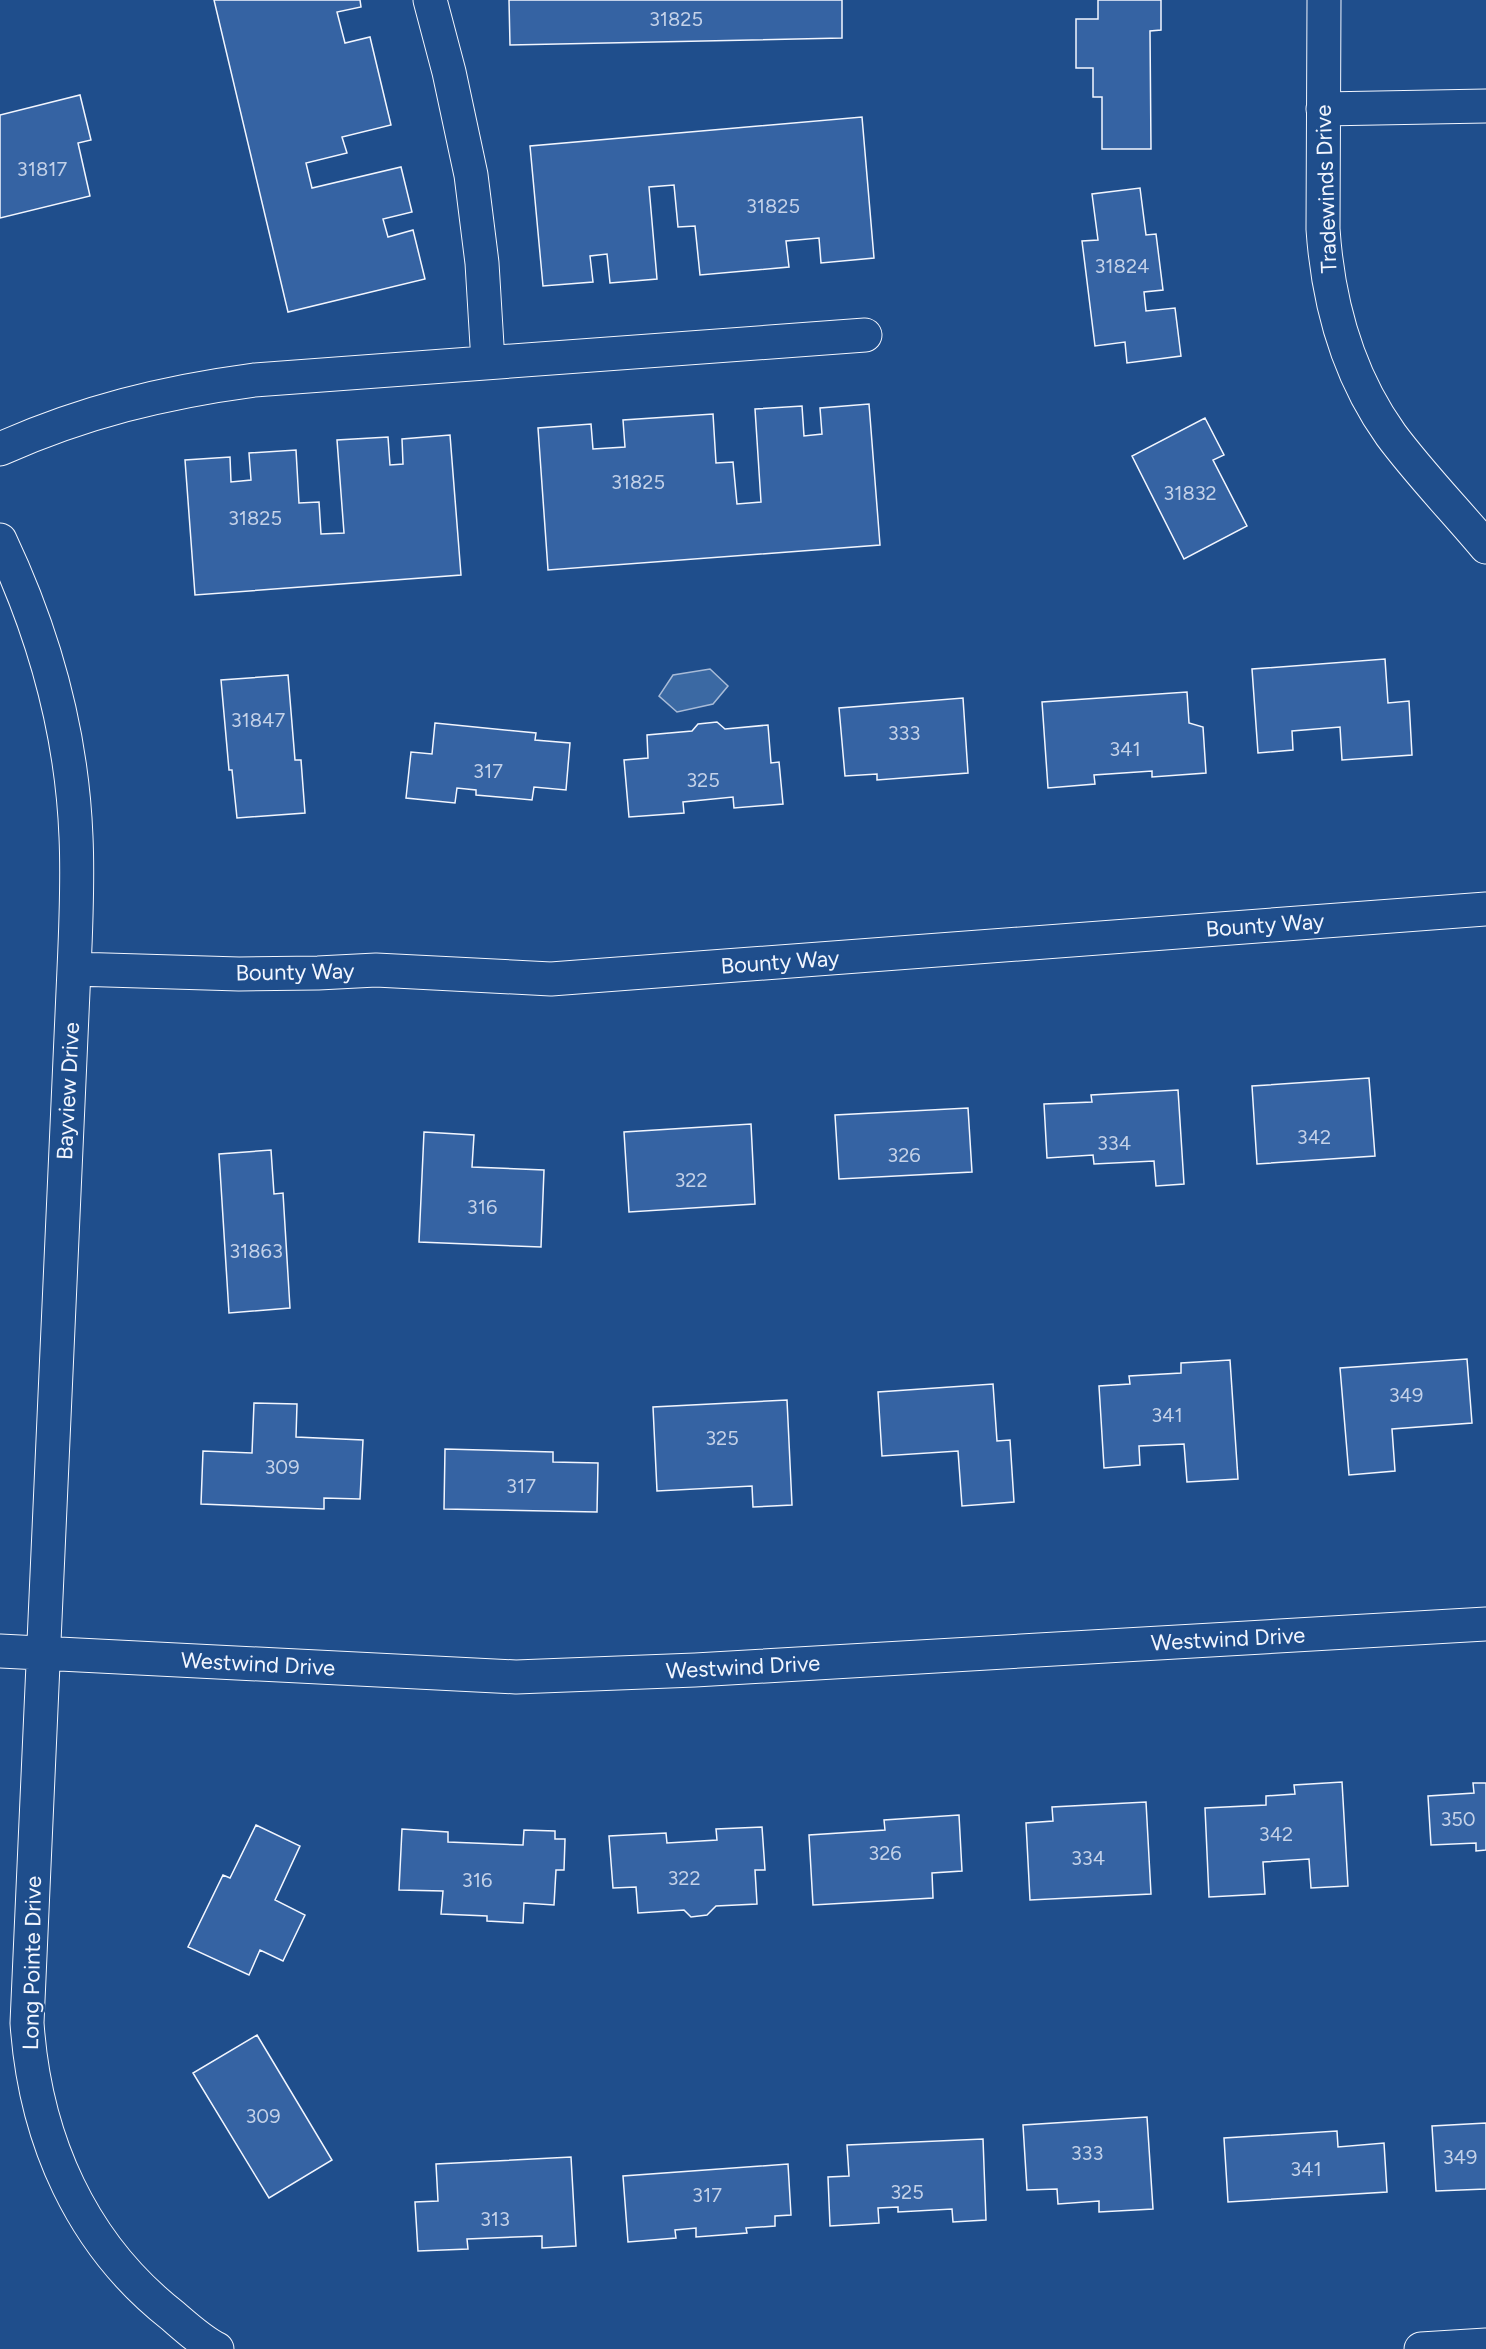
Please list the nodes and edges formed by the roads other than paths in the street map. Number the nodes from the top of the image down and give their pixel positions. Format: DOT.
graph roads {
  1 [pos="430,0"];
  2 [pos="1324,0"];
  3 [pos="1486,106"];
  4 [pos="1323,109"];
  5 [pos="865,335"];
  6 [pos="488,362"];
  7 [pos="0,449"];
  8 [pos="0,540"];
  9 [pos="1486,546"];
  10 [pos="9,577"];
  11 [pos="1486,909"];
  12 [pos="74,969"];
  13 [pos="1486,1624"];
  14 [pos="0,1651"];
  15 [pos="44,1653"];
  16 [pos="1486,2345"];
  17 [pos="217,2349"];
  18 [pos="1421,2349"];
  1 -- 6 [label="street"];
  2 -- 4 [label="street, Tradewinds Drive"];
  3 -- 4 [label="street"];
  4 -- 9 [label="street, Tradewinds Drive"];
  5 -- 6 [label="street"];
  6 -- 7 [label="street"];
  8 -- 10 [label="street, Bayview Drive"];
  10 -- 12 [label="street, Bayview Drive"];
  11 -- 12 [label="street, Bounty Way"];
  12 -- 15 [label="street, Bayview Drive"];
  13 -- 15 [label="street, Westwind Drive"];
  14 -- 15 [label="street, Westwind Drive"];
  15 -- 17 [label="street, Long Pointe Drive"];
  16 -- 18 [label="street"];
}
